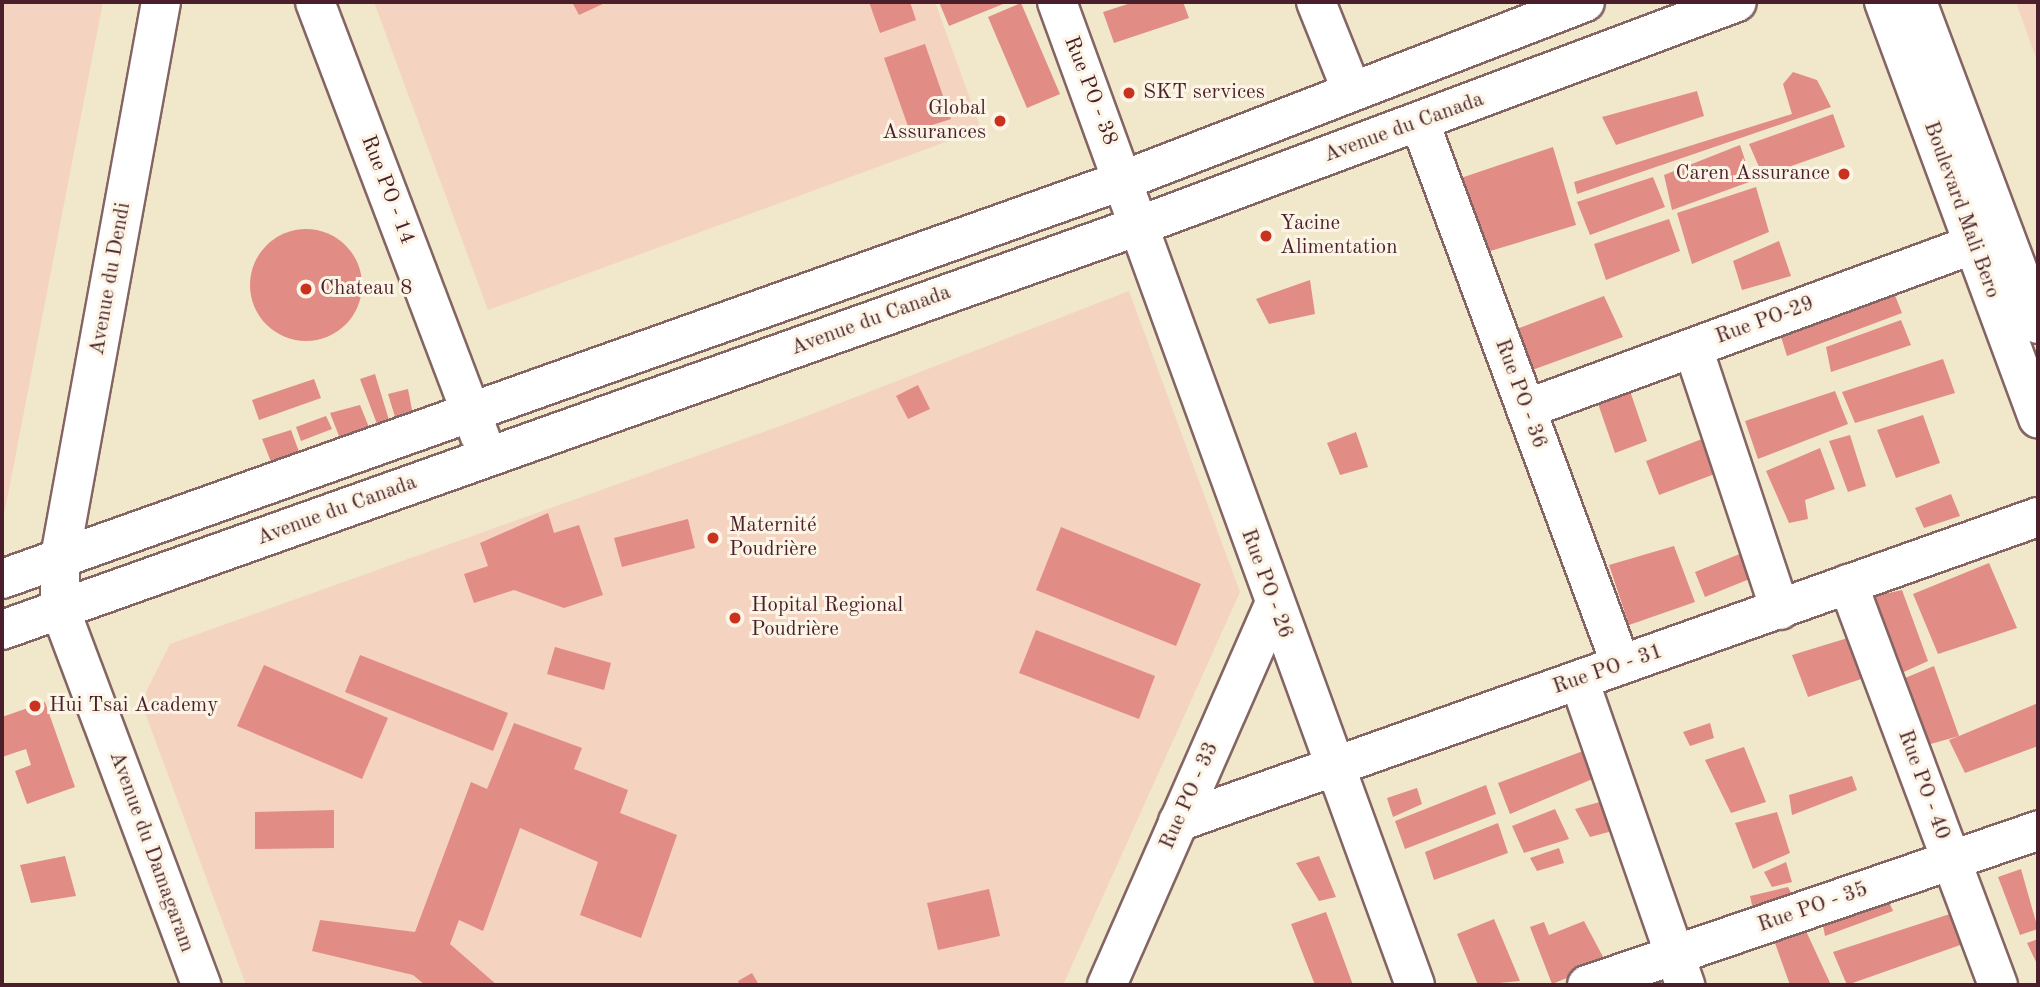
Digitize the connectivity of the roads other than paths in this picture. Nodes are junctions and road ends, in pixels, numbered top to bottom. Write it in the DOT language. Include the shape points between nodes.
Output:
graph roads {
  1 [pos="161,2"];
  2 [pos="315,2"];
  3 [pos="1057,2"];
  4 [pos="1316,2"];
  5 [pos="1585,2"];
  6 [pos="1884,2"];
  7 [pos="1917,2"];
  8 [pos="1727,4"];
  9 [pos="1351,89"];
  10 [pos="1420,123"];
  11 [pos="1124,180"];
  12 [pos="1141,225"];
  13 [pos="1989,239"];
  14 [pos="2038,324"];
  15 [pos="1693,348"];
  16 [pos="1526,410"];
  17 [pos="473,413"];
  18 [pos="2038,418"];
  19 [pos="486,458"];
  20 [pos="2038,517"];
  21 [pos="2,547"];
  22 [pos="60,557"];
  23 [pos="2,579"];
  24 [pos="1848,584"];
  25 [pos="1273,607"];
  26 [pos="60,609"];
  27 [pos="1780,610"];
  28 [pos="2,630"];
  29 [pos="1620,665"];
  30 [pos="1579,680"];
  31 [pos="1336,766"];
  32 [pos="1178,822"];
  33 [pos="2038,831"];
  34 [pos="1951,861"];
  35 [pos="1680,970"];
  36 [pos="201,985"];
  37 [pos="1107,985"];
  38 [pos="1415,985"];
  39 [pos="1587,985"];
  40 [pos="1998,985"];
  1 -- 22 [label="street, Avenue du Dendi"];
  2 -- 17 [label="street, Rue PO - 14"];
  3 -- 11 [label="street, Rue PO - 38"];
  4 -- 9 [label="street"];
  5 -- 9 [label="street"];
  6 -- 13 [label="street, Boulevard Mali Bero"];
  7 -- 13 [label="street, Boulevard Mali Bero"];
  8 -- 10 [label="street, Avenue du Canada"];
  9 -- 11 [label="street"];
  10 -- 12 [label="street, Avenue du Canada"];
  10 -- 16 [label="street, Rue PO - 36"];
  11 -- 12 [label="street, Rue PO - 26"];
  11 -- 17 [label="street"];
  12 -- 19 [label="street, Avenue du Canada"];
  12 -- 25 [label="street, Rue PO - 26"];
  13 -- 14 [label="street, Boulevard Mali Bero"];
  13 -- 15 [label="street, Rue PO-29"];
  13 -- 18 [label="street, Boulevard Mali Bero"];
  15 -- 16 [label="street, Rue PO-29"];
  15 -- 27 [label="street"];
  16 -- 29 [label="street, Rue PO - 36"];
  17 -- 19 [label="street, Rue PO - 14"];
  17 -- 22 [label="street"];
  19 -- 26 [label="street, Avenue du Canada"];
  20 -- 24 [label="street, Rue PO - 31"];
  21 -- 22 [label="street"];
  22 -- 23 [label="street"];
  22 -- 26 [label="street, Avenue du Damagaram"];
  24 -- 27 [label="street, Rue PO - 31"];
  24 -- 34 [label="street, Rue PO - 40"];
  25 -- 31 [label="street, Rue PO - 26"];
  25 -- 32 [label="street, Rue PO - 33"];
  26 -- 28 [label="street, Avenue du Canada"];
  26 -- 36 [label="street, Avenue du Damagaram"];
  27 -- 29 [label="street, Rue PO - 31"];
  29 -- 30 [label="street, Rue PO - 31"];
  30 -- 31 [label="street, Rue PO - 31"];
  30 -- 35 [label="street"];
  31 -- 32 [label="street, Rue PO - 31"];
  31 -- 38 [label="street, Rue PO - 26"];
  32 -- 37 [label="street, Rue PO - 33"];
  33 -- 34 [label="street, Rue PO - 35"];
  34 -- 35 [label="street, Rue PO - 35"];
  34 -- 40 [label="street, Rue PO - 40"];
  35 -- 39 [label="street, Rue PO - 35"];
}
